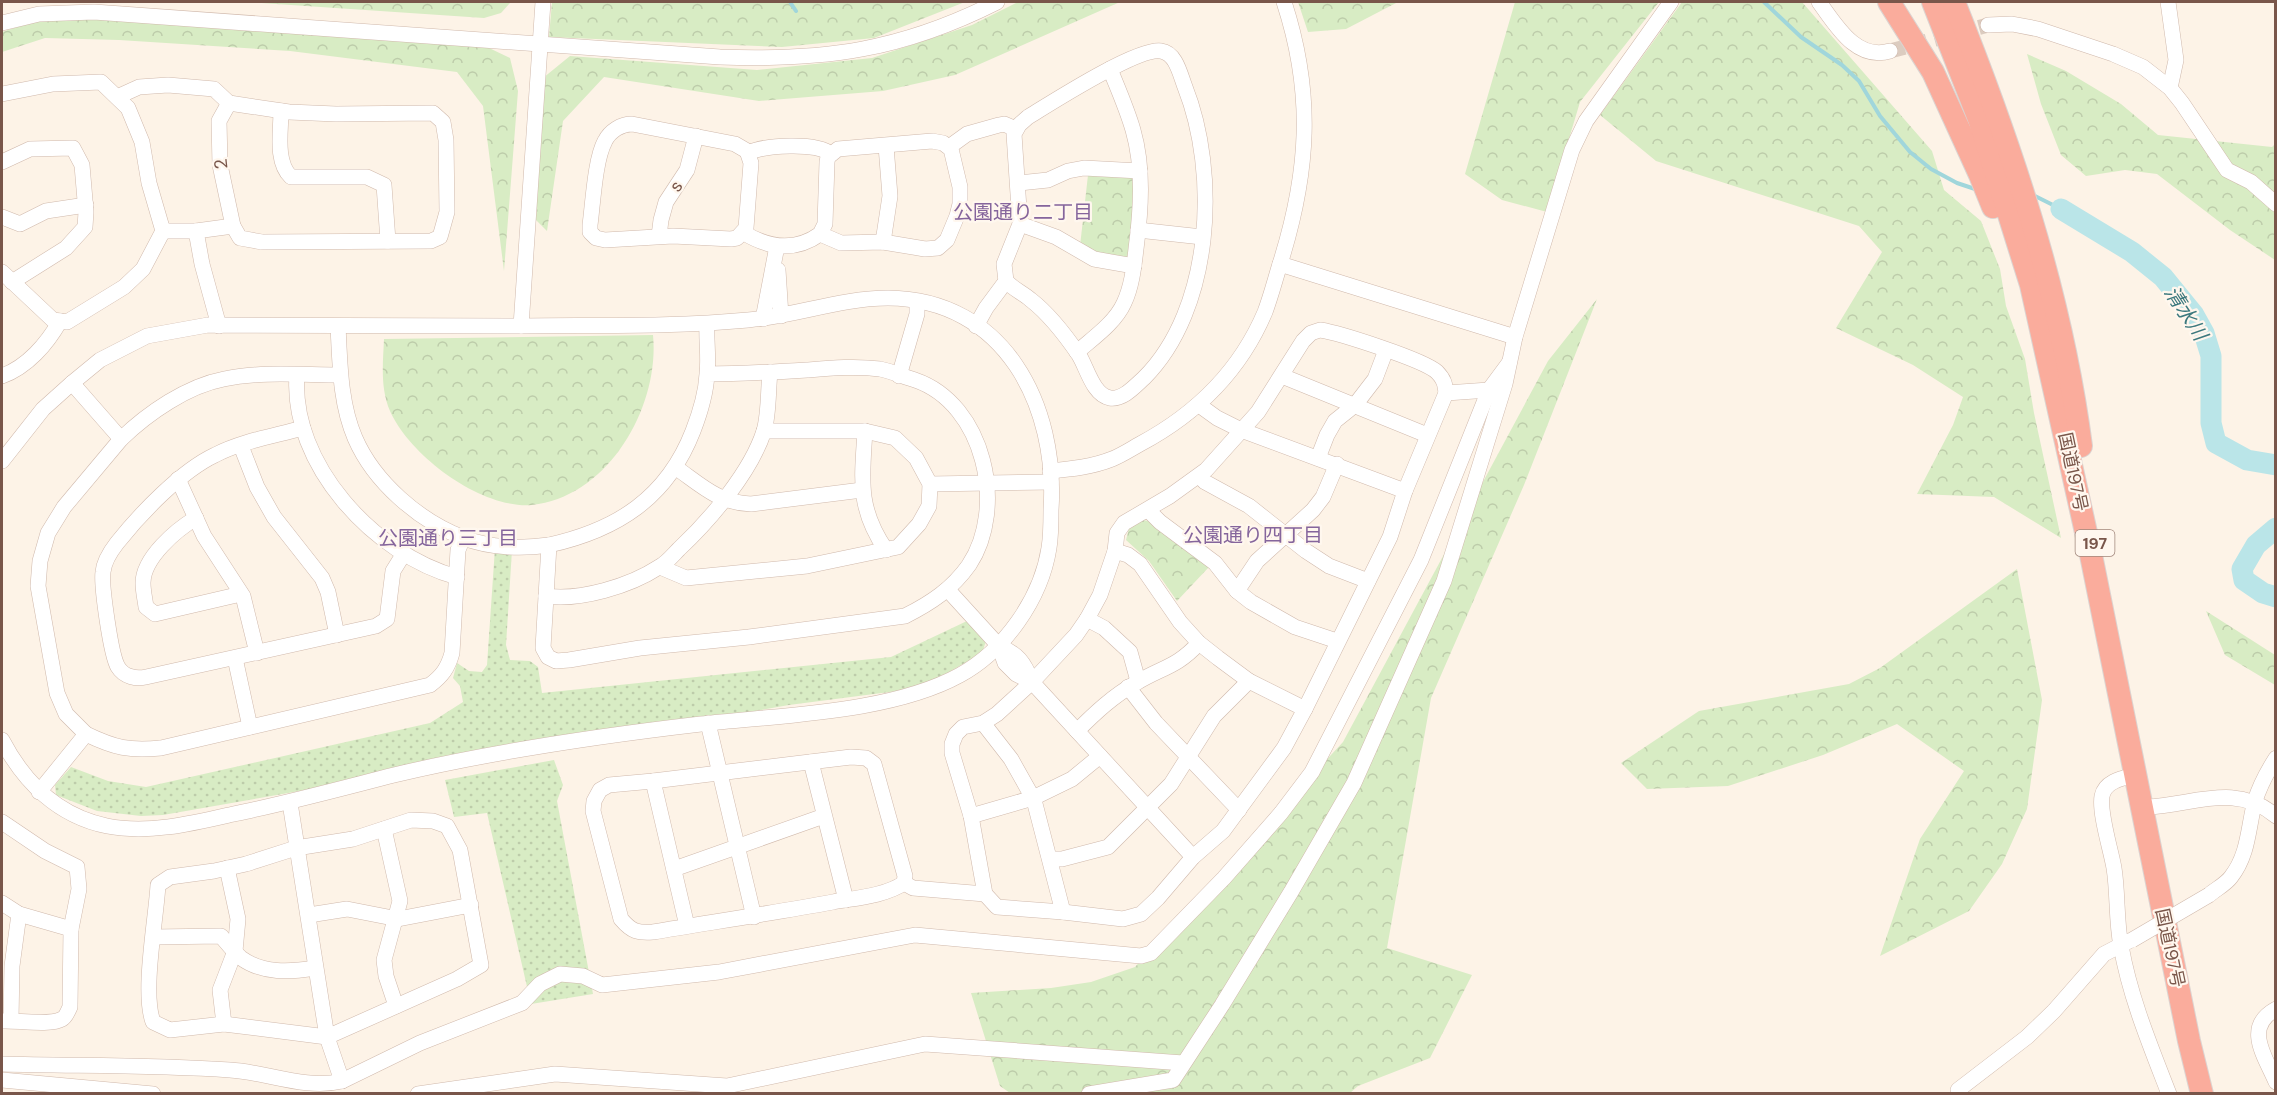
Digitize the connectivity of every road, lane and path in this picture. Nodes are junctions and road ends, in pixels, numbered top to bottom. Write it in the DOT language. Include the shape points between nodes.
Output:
graph roads {
  1 [pos="543,2"];
  2 [pos="997,2"];
  3 [pos="1284,2"];
  4 [pos="1671,2"];
  5 [pos="1819,2"];
  6 [pos="1889,2"];
  7 [pos="1933,2"];
  8 [pos="1954,2"];
  9 [pos="2168,2"];
  10 [pos="2,23"];
  11 [pos="1988,25"];
  12 [pos="540,44"];
  13 [pos="1890,51"];
  14 [pos="1110,69"];
  15 [pos="2170,88"];
  16 [pos="2,94"];
  17 [pos="117,97"];
  18 [pos="229,103"];
  19 [pos="280,111"];
  20 [pos="1016,129"];
  21 [pos="696,136"];
  22 [pos="886,146"];
  23 [pos="949,147"];
  24 [pos="748,153"];
  25 [pos="831,154"];
  26 [pos="2,162"];
  27 [pos="1140,171"];
  28 [pos="1019,183"];
  29 [pos="86,204"];
  30 [pos="2276,204"];
  31 [pos="2,217"];
  32 [pos="1020,224"];
  33 [pos="233,226"];
  34 [pos="1138,230"];
  35 [pos="163,231"];
  36 [pos="196,231"];
  37 [pos="744,233"];
  38 [pos="820,234"];
  39 [pos="659,236"];
  40 [pos="1202,237"];
  41 [pos="388,241"];
  42 [pos="883,242"];
  43 [pos="777,246"];
  44 [pos="1280,264"];
  45 [pos="1134,266"];
  46 [pos="7,277"];
  47 [pos="1006,281"];
  48 [pos="918,302"];
  49 [pos="781,316"];
  50 [pos="763,319"];
  51 [pos="60,321"];
  52 [pos="707,324"];
  53 [pos="219,326"];
  54 [pos="338,326"];
  55 [pos="521,326"];
  56 [pos="976,326"];
  57 [pos="1515,337"];
  58 [pos="1386,350"];
  59 [pos="1077,352"];
  60 [pos="1509,363"];
  61 [pos="770,372"];
  62 [pos="708,374"];
  63 [pos="297,375"];
  64 [pos="340,375"];
  65 [pos="2,376"];
  66 [pos="900,376"];
  67 [pos="1282,376"];
  68 [pos="72,383"];
  69 [pos="1489,390"];
  70 [pos="1446,393"];
  71 [pos="2055,393"];
  72 [pos="1199,405"];
  73 [pos="1355,405"];
  74 [pos="303,428"];
  75 [pos="1243,430"];
  76 [pos="764,431"];
  77 [pos="865,431"];
  78 [pos="1427,435"];
  79 [pos="121,439"];
  80 [pos="241,446"];
  81 [pos="1318,458"];
  82 [pos="2,461"];
  83 [pos="1337,465"];
  84 [pos="675,466"];
  85 [pos="1198,476"];
  86 [pos="1051,477"];
  87 [pos="178,479"];
  88 [pos="930,484"];
  89 [pos="987,484"];
  90 [pos="861,490"];
  91 [pos="1405,491"];
  92 [pos="723,500"];
  93 [pos="1148,510"];
  94 [pos="196,518"];
  95 [pos="1286,536"];
  96 [pos="463,538"];
  97 [pos="549,545"];
  98 [pos="886,550"];
  99 [pos="1115,551"];
  100 [pos="403,555"];
  101 [pos="660,567"];
  102 [pos="457,577"];
  103 [pos="1368,581"];
  104 [pos="948,590"];
  105 [pos="1237,591"];
  106 [pos="242,594"];
  107 [pos="546,596"];
  108 [pos="1088,619"];
  109 [pos="337,635"];
  110 [pos="1337,641"];
  111 [pos="1199,643"];
  112 [pos="999,646"];
  113 [pos="257,652"];
  114 [pos="235,658"];
  115 [pos="1249,681"];
  116 [pos="1032,682"];
  117 [pos="1133,684"];
  118 [pos="1305,709"];
  119 [pos="708,723"];
  120 [pos="983,723"];
  121 [pos="250,727"];
  122 [pos="1077,730"];
  123 [pos="86,734"];
  124 [pos="2,740"];
  125 [pos="1188,755"];
  126 [pos="1100,756"];
  127 [pos="2276,758"];
  128 [pos="811,762"];
  129 [pos="7,763"];
  130 [pos="719,773"];
  131 [pos="2135,775"];
  132 [pos="653,782"];
  133 [pos="39,792"];
  134 [pos="1033,798"];
  135 [pos="2255,802"];
  136 [pos="290,803"];
  137 [pos="2148,807"];
  138 [pos="1147,808"];
  139 [pos="1239,810"];
  140 [pos="824,816"];
  141 [pos="971,816"];
  142 [pos="2276,816"];
  143 [pos="2,822"];
  144 [pos="384,829"];
  145 [pos="737,847"];
  146 [pos="296,848"];
  147 [pos="1193,857"];
  148 [pos="1050,859"];
  149 [pos="227,868"];
  150 [pos="674,869"];
  151 [pos="904,883"];
  152 [pos="985,894"];
  153 [pos="846,900"];
  154 [pos="2,903"];
  155 [pos="471,905"];
  156 [pos="1063,912"];
  157 [pos="19,914"];
  158 [pos="309,915"];
  159 [pos="754,917"];
  160 [pos="394,919"];
  161 [pos="687,926"];
  162 [pos="71,930"];
  163 [pos="154,937"];
  164 [pos="2126,943"];
  165 [pos="235,951"];
  166 [pos="7,956"];
  167 [pos="315,968"];
  168 [pos="396,1006"];
  169 [pos="2276,1009"];
  170 [pos="6,1020"];
  171 [pos="224,1024"];
  172 [pos="327,1037"];
  173 [pos="2,1064"];
  174 [pos="1184,1064"];
  175 [pos="2,1080"];
  176 [pos="342,1081"];
  177 [pos="2276,1082"];
  178 [pos="1958,1090"];
  179 [pos="153,1094"];
  180 [pos="418,1094"];
  181 [pos="1089,1094"];
  182 [pos="2169,1094"];
  183 [pos="2202,1094"];
  184 [pos="2210,1094"];
  1 -- 12 [label="street"];
  2 -- 12 [label="street" via="908,38 856,51 808,57 720,57"];
  3 -- 44 [label="street" via="1299,64 1305,134 1300,192"];
  4 -- 57 [label="street" via="1586,121 1572,150"];
  5 -- 13 [label="street" via="1840,30 1862,50 1878,54"];
  6 -- 71 [label="highway" via="1933,72 1980,175 2012,258"];
  7 -- 71 [label="highway, 国道197号 / 197" via="2003,193 2031,285"];
  8 -- 137 [label="highway, 国道197号 / 197" via="2015,169 2061,328 2096,547"];
  9 -- 15 [label="street" via="2176,60"];
  10 -- 12 [label="street" via="39,14 94,12"];
  11 -- 15 [label="street" via="2038,29 2113,54 2143,67"];
  12 -- 55 [label="street"];
  14 -- 20 [label="street" via="1028,117"];
  14 -- 27 [label="street" via="1133,130"];
  14 -- 40 [label="street" via="1155,51 1167,53 1175,61 1194,113 1204,161"];
  15 -- 30 [label="street" via="2227,170 2251,182"];
  16 -- 17 [label="street" via="54,84 101,82"];
  17 -- 18 [label="street" via="140,87 168,85 213,89"];
  17 -- 35 [label="street" via="128,108 142,142"];
  18 -- 19 [label="street"];
  18 -- 33 [label="street, 2" via="219,121 219,165"];
  19 -- 41 [label="street" via="284,171 291,177 367,177 384,185"];
  19 -- 41 [label="street" via="433,113 443,122 447,212 440,237 431,241"];
  20 -- 23 [label="street" via="999,125 967,134"];
  20 -- 28 [label="street"];
  21 -- 24 [label="street" via="735,144"];
  21 -- 39 [label="street, s" via="687,170 666,202"];
  21 -- 39 [label="street" via="627,124 603,144 590,225 592,235 600,240"];
  22 -- 23 [label="street" via="938,141"];
  22 -- 25 [label="street" via="844,147"];
  22 -- 42 [label="street" via="890,196"];
  23 -- 42 [label="street" via="957,170 960,204 947,240 932,250"];
  24 -- 25 [label="street" via="768,147 817,148"];
  24 -- 37 [label="street" via="751,163"];
  25 -- 38 [label="street" via="827,162 825,224"];
  26 -- 29 [label="street" via="30,149 73,148 82,165"];
  27 -- 28 [label="street" via="1084,168 1048,180"];
  27 -- 34 [label="street"];
  28 -- 32 [label="street"];
  29 -- 31 [label="street" via="46,211 20,224"];
  29 -- 46 [label="street" via="85,227 66,248"];
  32 -- 45 [label="street" via="1056,237 1094,259"];
  32 -- 47 [label="street" via="1004,264"];
  33 -- 36 [label="street"];
  33 -- 41 [label="street" via="240,238 262,242"];
  34 -- 40 [label="street"];
  34 -- 45 [label="street"];
  35 -- 36 [label="street"];
  35 -- 51 [label="street" via="143,269 124,287 68,322"];
  36 -- 53 [label="street"];
  37 -- 39 [label="street" via="731,240"];
  37 -- 43 [label="street"];
  38 -- 42 [label="street" via="841,243"];
  38 -- 43 [label="street" via="798,245"];
  40 -- 59 [label="street" via="1192,296 1181,324 1170,346 1142,379 1120,397 1104,396 1096,389"];
  43 -- 49 [label="street"];
  43 -- 50 [label="street"];
  44 -- 57 [label="street"];
  44 -- 72 [label="street" via="1265,312 1249,343"];
  45 -- 59 [label="street" via="1124,304"];
  46 -- 51 [label="street" via="53,320"];
  47 -- 56 [label="street"];
  47 -- 59 [label="street" via="1033,301"];
  48 -- 49 [label="street" via="866,300"];
  48 -- 56 [label="street"];
  48 -- 66 [label="street"];
  49 -- 50 [label="street"];
  50 -- 52 [label="street"];
  51 -- 65 [label="street" via="34,355 14,372"];
  52 -- 55 [label="street"];
  52 -- 62 [label="street"];
  53 -- 54 [label="street"];
  53 -- 68 [label="street" via="147,336 100,360"];
  54 -- 55 [label="street"];
  54 -- 64 [label="street"];
  56 -- 86 [label="street" via="1013,360 1034,395 1046,431"];
  57 -- 60 [label="street"];
  58 -- 67 [label="street" via="1320,330 1303,341"];
  58 -- 70 [label="street" via="1436,370 1444,380"];
  58 -- 73 [label="street" via="1375,379"];
  60 -- 69 [label="street"];
  60 -- 174 [label="street" via="1444,581 1354,783"];
  61 -- 62 [label="street"];
  61 -- 66 [label="street" via="850,367"];
  61 -- 76 [label="street"];
  62 -- 84 [label="street" via="697,420"];
  63 -- 64 [label="street"];
  63 -- 74 [label="street"];
  63 -- 79 [label="street" via="222,379 181,394"];
  64 -- 96 [label="street" via="355,437 376,472 412,508"];
  66 -- 89 [label="street" via="918,381 952,405 970,428 982,456"];
  67 -- 73 [label="street"];
  67 -- 75 [label="street"];
  68 -- 79 [label="street"];
  68 -- 82 [label="street" via="43,409"];
  69 -- 70 [label="street"];
  69 -- 176 [label="street" via="1421,560 1312,772 1231,870 1151,953 1141,956 915,935 719,972 602,985 583,976 560,974 540,984 522,1003 420,1043"];
  70 -- 78 [label="street"];
  71 -- 131 [label="highway, 国道197号 / 197"];
  72 -- 75 [label="street"];
  72 -- 86 [label="street" via="1170,428 1113,459"];
  73 -- 78 [label="street"];
  73 -- 81 [label="street" via="1335,421"];
  74 -- 80 [label="street"];
  74 -- 100 [label="street" via="341,498 368,527"];
  75 -- 81 [label="street"];
  75 -- 85 [label="street"];
  76 -- 77 [label="street"];
  76 -- 92 [label="street" via="744,472"];
  77 -- 88 [label="street" via="895,438 916,458"];
  77 -- 90 [label="street"];
  78 -- 91 [label="street"];
  79 -- 123 [label="street" via="64,507 48,533 40,561 38,586 57,693 66,714"];
  80 -- 87 [label="street" via="213,456"];
  80 -- 109 [label="street" via="274,518 322,579"];
  81 -- 83 [label="street"];
  83 -- 91 [label="street"];
  83 -- 95 [label="street" via="1323,496"];
  84 -- 92 [label="street"];
  84 -- 97 [label="street" via="663,485 606,528"];
  85 -- 93 [label="street"];
  85 -- 95 [label="street" via="1249,506"];
  86 -- 89 [label="street"];
  86 -- 112 [label="street" via="1049,551 1037,586"];
  87 -- 94 [label="street"];
  87 -- 114 [label="street" via="117,543 104,564 102,582 116,661 129,676 139,678"];
  88 -- 89 [label="street"];
  88 -- 98 [label="street" via="929,506 919,524 898,547"];
  89 -- 104 [label="street" via="983,535 968,566"];
  90 -- 92 [label="street" via="751,504"];
  90 -- 98 [label="street" via="875,535"];
  91 -- 103 [label="street" via="1390,537"];
  92 -- 101 [label="street"];
  93 -- 99 [label="street" via="1124,523"];
  93 -- 105 [label="street" via="1215,563"];
  94 -- 106 [label="street"];
  94 -- 106 [label="street" via="182,526 148,562 143,582 146,607 155,614"];
  95 -- 103 [label="street" via="1329,567"];
  95 -- 105 [label="street" via="1257,561"];
  96 -- 97 [label="street" via="521,548"];
  96 -- 102 [label="street" via="458,550"];
  97 -- 107 [label="street"];
  98 -- 101 [label="street" via="807,566 686,578"];
  99 -- 108 [label="street"];
  99 -- 111 [label="street" via="1140,564"];
  100 -- 102 [label="street"];
  100 -- 109 [label="street" via="393,571 387,620"];
  101 -- 107 [label="street" via="618,587"];
  102 -- 121 [label="street" via="449,666 430,686"];
  103 -- 110 [label="street"];
  104 -- 107 [label="street" via="905,616 556,660 548,657 543,648"];
  104 -- 112 [label="street"];
  105 -- 110 [label="street" via="1294,627"];
  106 -- 113 [label="street"];
  108 -- 116 [label="street"];
  108 -- 117 [label="street" via="1130,652"];
  109 -- 113 [label="street"];
  110 -- 118 [label="street"];
  111 -- 115 [label="street"];
  111 -- 117 [label="street" via="1173,666"];
  112 -- 116 [label="street" via="1013,652 1026,666"];
  112 -- 119 [label="street" via="942,685 900,698"];
  113 -- 114 [label="street"];
  114 -- 121 [label="street"];
  115 -- 118 [label="street"];
  115 -- 125 [label="street" via="1214,716"];
  116 -- 120 [label="street"];
  116 -- 122 [label="street"];
  117 -- 122 [label="street"];
  117 -- 125 [label="street" via="1156,723"];
  118 -- 139 [label="street" via="1284,748"];
  119 -- 130 [label="street"];
  119 -- 136 [label="street" via="497,754"];
  120 -- 134 [label="street" via="1011,759"];
  120 -- 141 [label="street" via="963,728 952,744"];
  121 -- 123 [label="street" via="140,750 122,749"];
  122 -- 126 [label="street"];
  123 -- 133 [label="street"];
  124 -- 129 [label="street"];
  125 -- 138 [label="street" via="1171,784"];
  125 -- 139 [label="street"];
  126 -- 134 [label="street" via="1072,779"];
  126 -- 138 [label="street"];
  127 -- 135 [label="street" via="2263,778"];
  128 -- 130 [label="street"];
  128 -- 140 [label="street"];
  128 -- 151 [label="street" via="851,757 866,758 874,764"];
  129 -- 133 [label="street"];
  130 -- 132 [label="street"];
  130 -- 145 [label="street"];
  131 -- 164 [label="street" via="2115,781 2102,794"];
  131 -- 183 [label="highway, 国道197号 / 197"];
  132 -- 150 [label="street"];
  132 -- 161 [label="street" via="609,785 600,790 594,811 621,920 638,933"];
  133 -- 136 [label="street" via="74,814 108,826 142,829 189,824"];
  134 -- 141 [label="street"];
  134 -- 148 [label="street"];
  135 -- 137 [label="street" via="2214,797"];
  135 -- 142 [label="street"];
  135 -- 164 [label="street, bridge" via="2250,832 2230,879"];
  136 -- 146 [label="street"];
  137 -- 184 [label="highway, 国道197号 / 197"];
  138 -- 147 [label="street"];
  138 -- 148 [label="street" via="1108,847"];
  139 -- 147 [label="street" via="1223,831"];
  140 -- 145 [label="street"];
  140 -- 153 [label="street"];
  141 -- 152 [label="street"];
  143 -- 162 [label="street" via="76,867 79,889"];
  144 -- 146 [label="street" via="353,839"];
  144 -- 155 [label="street" via="411,820 447,826 460,850"];
  144 -- 160 [label="street" via="400,901"];
  145 -- 150 [label="street"];
  145 -- 159 [label="street"];
  146 -- 149 [label="street"];
  146 -- 158 [label="street"];
  147 -- 156 [label="street" via="1141,914 1123,920"];
  148 -- 156 [label="street"];
  149 -- 163 [label="street" via="170,877 158,885"];
  149 -- 165 [label="street" via="238,919"];
  150 -- 161 [label="street"];
  151 -- 152 [label="street" via="913,888"];
  151 -- 153 [label="street"];
  152 -- 156 [label="street" via="997,907"];
  153 -- 159 [label="street"];
  154 -- 157 [label="street"];
  155 -- 160 [label="street"];
  155 -- 168 [label="street" via="481,965"];
  157 -- 162 [label="street"];
  157 -- 166 [label="street"];
  158 -- 160 [label="street" via="347,909"];
  158 -- 167 [label="street"];
  159 -- 161 [label="street"];
  160 -- 168 [label="street" via="384,960"];
  162 -- 170 [label="street" via="67,1015 46,1022"];
  163 -- 165 [label="street" via="221,936"];
  163 -- 171 [label="street" via="150,977 153,1022 170,1030"];
  164 -- 178 [label="street" via="2104,954 2027,1037"];
  164 -- 182 [label="street" via="2140,1018"];
  165 -- 167 [label="street" via="260,968 288,973"];
  165 -- 171 [label="street" via="220,990"];
  166 -- 170 [label="street"];
  167 -- 172 [label="street"];
  168 -- 172 [label="street"];
  169 -- 177 [label="street" via="2265,1015 2257,1035"];
  171 -- 172 [label="street"];
  172 -- 176 [label="street"];
  173 -- 176 [label="street" via="228,1070 310,1084"];
  174 -- 180 [label="street" via="925,1044 728,1086 555,1074"];
  174 -- 181 [label="street" via="1173,1080"];
  175 -- 179 [label="street"];
}
